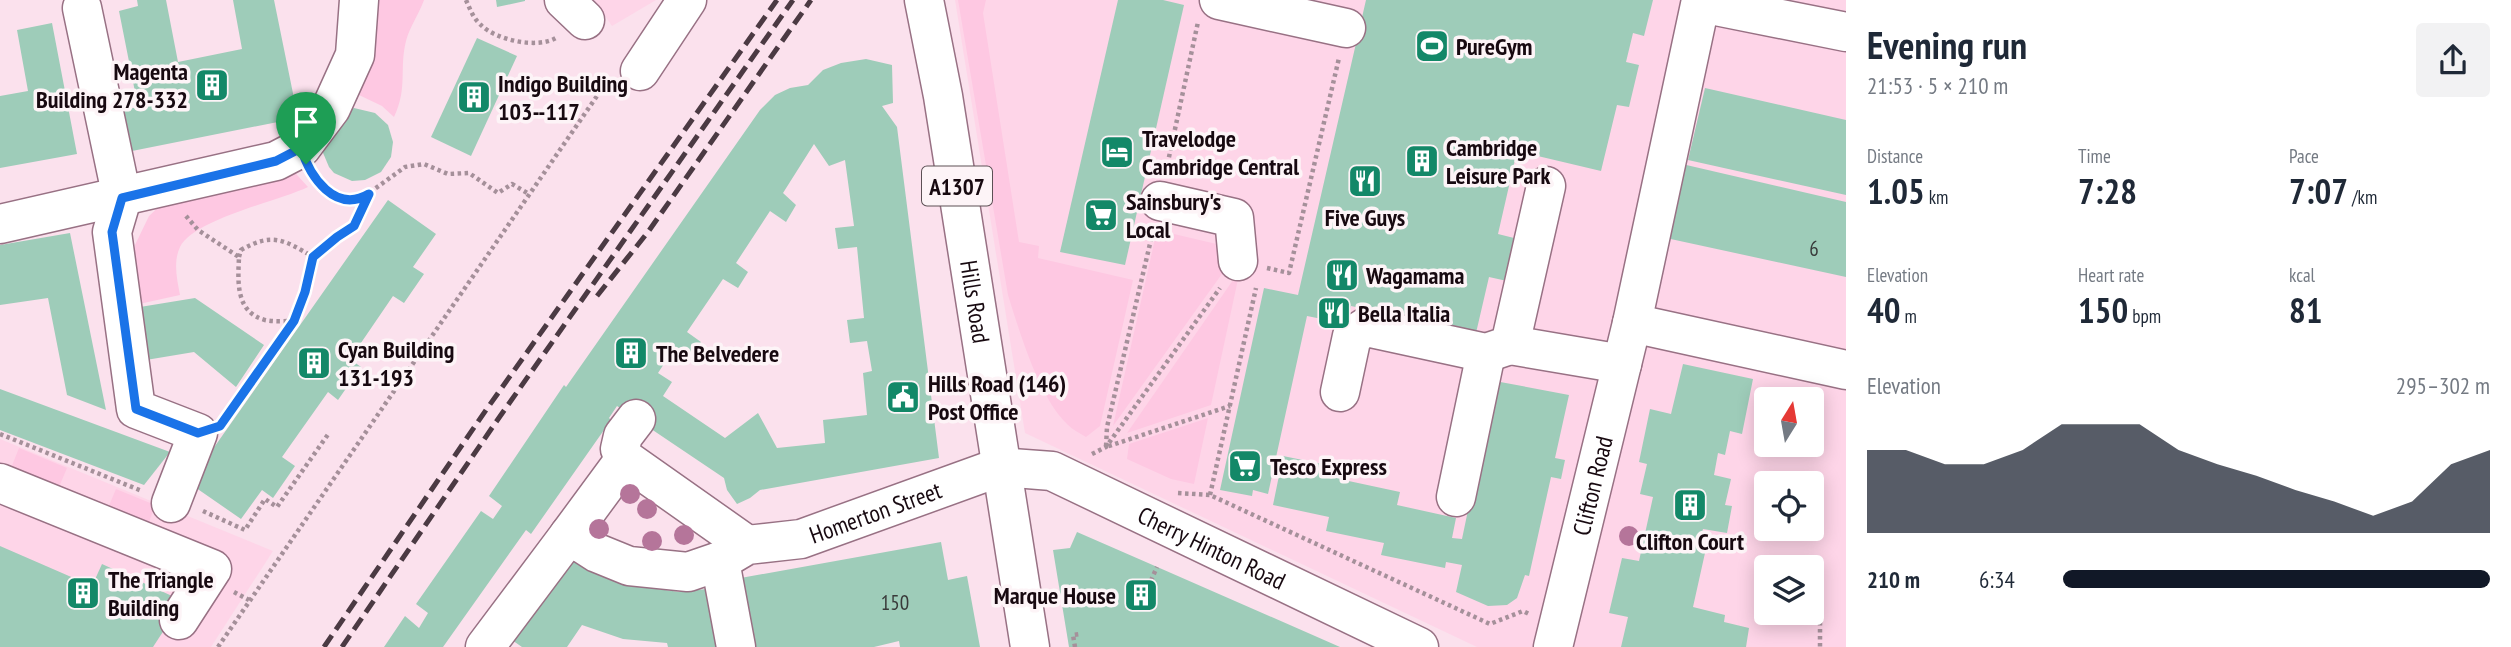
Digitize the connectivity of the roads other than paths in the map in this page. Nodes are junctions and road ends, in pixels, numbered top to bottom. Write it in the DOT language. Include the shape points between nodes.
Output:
graph roads {
  1 [pos="359,0"];
  2 [pos="687,0"];
  3 [pos="924,0"];
  4 [pos="1701,1"];
  5 [pos="1210,7"];
  6 [pos="82,8"];
  7 [pos="1346,28"];
  8 [pos="1846,33"];
  9 [pos="628,70"];
  10 [pos="1546,186"];
  11 [pos="122,198"];
  12 [pos="1160,201"];
  13 [pos="0,224"];
  14 [pos="1248,271"];
  15 [pos="1632,323"];
  16 [pos="1498,349"];
  17 [pos="1622,365"];
  18 [pos="1846,370"];
  19 [pos="1340,392"];
  20 [pos="636,419"];
  21 [pos="625,459"];
  22 [pos="1000,467"];
  23 [pos="0,483"];
  24 [pos="1456,497"];
  25 [pos="171,503"];
  26 [pos="569,535"];
  27 [pos="733,553"];
  28 [pos="179,620"];
  29 [pos="485,647"];
  30 [pos="736,647"];
  31 [pos="1030,647"];
  32 [pos="1419,647"];
  33 [pos="1553,647"];
  1 -- 11 [label="street" via="355,55 331,108 301,148 276,161"];
  2 -- 9 [label="street"];
  3 -- 22 [label="street, Hills Road / A1307"];
  4 -- 8 [label="street"];
  4 -- 15 [label="street, Clifton Road"];
  5 -- 7 [label="street"];
  6 -- 11 [label="street"];
  10 -- 16 [label="street"];
  11 -- 13 [label="street"];
  11 -- 25 [label="street" via="112,232 136,409 198,433"];
  12 -- 14 [label="street" via="1234,218"];
  15 -- 17 [label="street, Clifton Road"];
  15 -- 18 [label="street"];
  16 -- 17 [label="street"];
  16 -- 19 [label="street" via="1366,327 1352,336"];
  16 -- 24 [label="street"];
  17 -- 33 [label="street, Clifton Road"];
  20 -- 21 [label="street" via="623,436 620,449"];
  21 -- 26 [label="street"];
  21 -- 27 [label="street"];
  22 -- 27 [label="street, Homerton Street" via="801,539"];
  22 -- 31 [label="street, Hills Road / A1307"];
  22 -- 32 [label="street, Cherry Hinton Road" via="1052,471"];
  23 -- 28 [label="street" via="212,569"];
  26 -- 27 [label="street, Homerton Street" via="629,566 688,572"];
  26 -- 29 [label="street"];
  27 -- 30 [label="street"];
}
